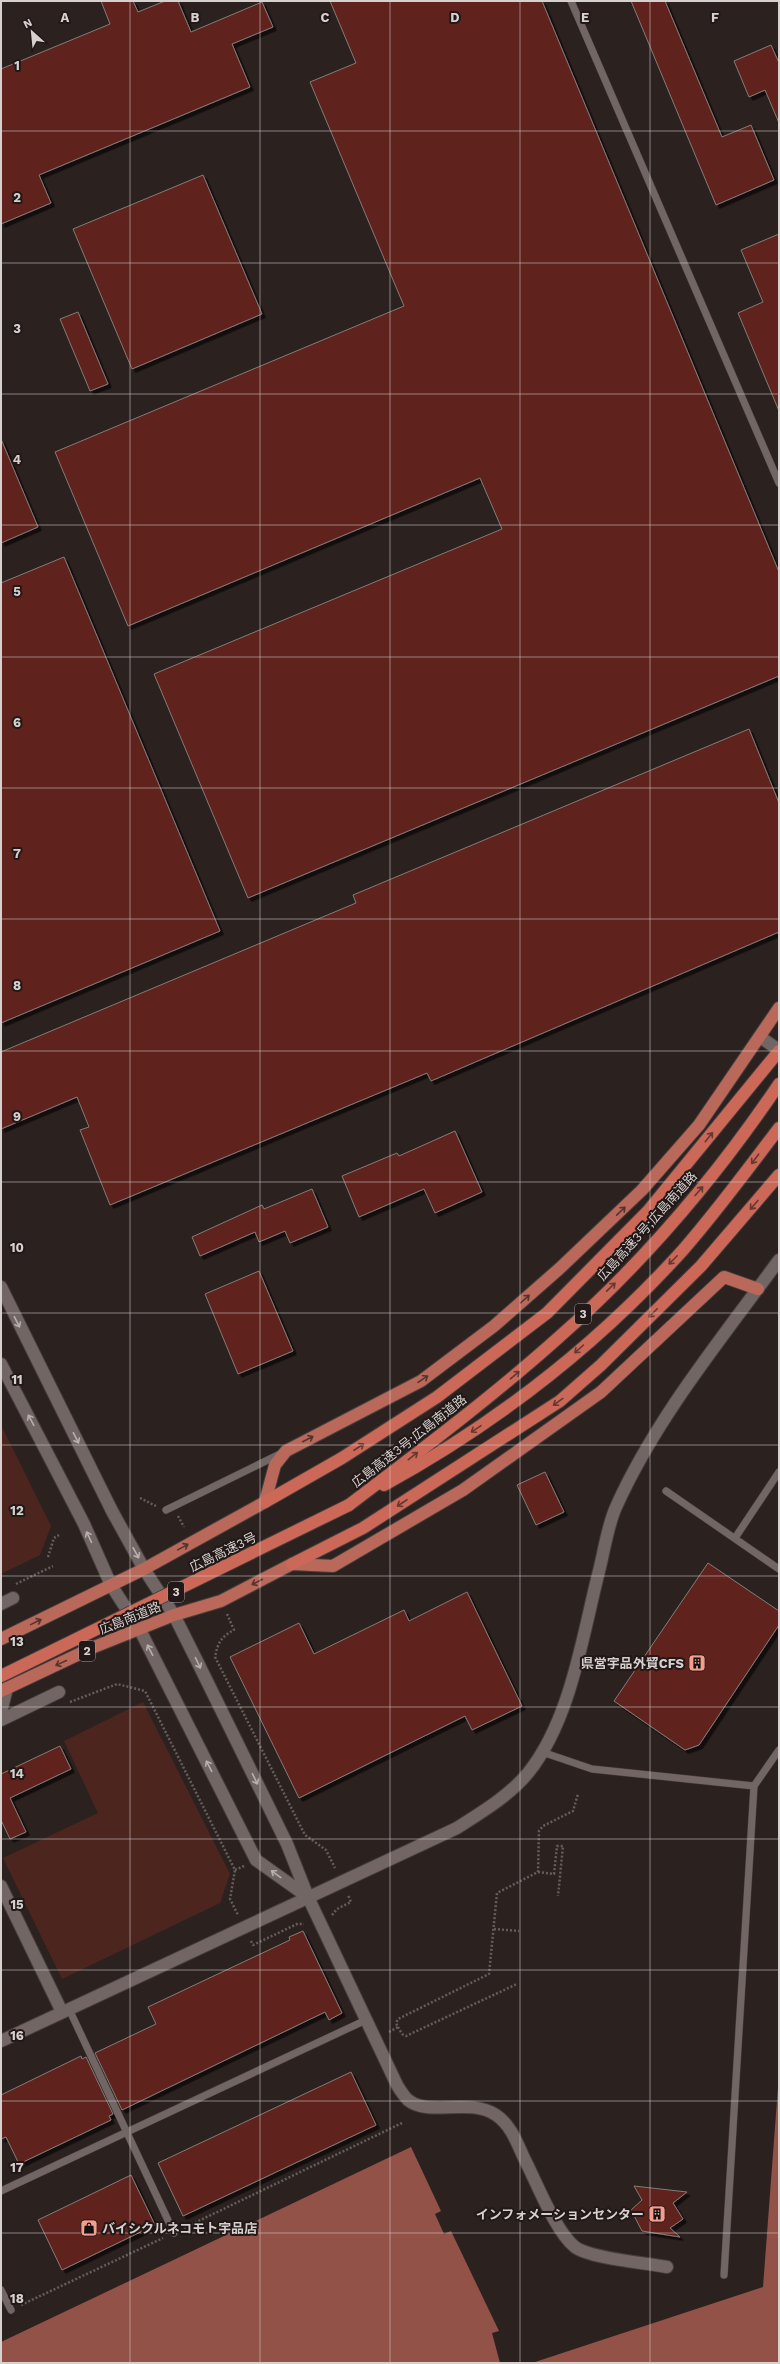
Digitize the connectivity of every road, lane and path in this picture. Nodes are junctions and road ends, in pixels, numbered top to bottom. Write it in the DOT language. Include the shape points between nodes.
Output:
graph roads {
  1 [pos="571,1"];
  2 [pos="779,483"];
  3 [pos="779,1008"];
  4 [pos="760,1037"];
  5 [pos="779,1050"];
  6 [pos="779,1084"];
  7 [pos="779,1128"];
  8 [pos="779,1175"];
  9 [pos="779,1260"];
  10 [pos="1,1286"];
  11 [pos="758,1289"];
  12 [pos="1,1364"];
  13 [pos="286,1451"];
  14 [pos="779,1472"];
  15 [pos="666,1491"];
  16 [pos="265,1502"];
  17 [pos="349,1505"];
  18 [pos="166,1510"];
  19 [pos="59,1535"];
  20 [pos="735,1538"];
  21 [pos="48,1557"];
  22 [pos="292,1564"];
  23 [pos="53,1566"];
  24 [pos="144,1569"];
  25 [pos="779,1569"];
  26 [pos="14,1585"];
  27 [pos="111,1585"];
  28 [pos="13,1598"];
  29 [pos="1,1604"];
  30 [pos="224,1608"];
  31 [pos="174,1615"];
  32 [pos="140,1630"];
  33 [pos="1,1639"];
  34 [pos="1,1676"];
  35 [pos="113,1686"];
  36 [pos="4,1689"];
  37 [pos="59,1692"];
  38 [pos="1,1712"];
  39 [pos="1,1720"];
  40 [pos="779,1750"];
  41 [pos="542,1752"];
  42 [pos="754,1786"];
  43 [pos="578,1794"];
  44 [pos="326,1850"];
  45 [pos="538,1872"];
  46 [pos="1,1886"];
  47 [pos="558,1896"];
  48 [pos="308,1897"];
  49 [pos="230,1899"];
  50 [pos="351,1902"];
  51 [pos="333,1914"];
  52 [pos="306,1928"];
  53 [pos="494,1929"];
  54 [pos="519,1931"];
  55 [pos="253,1945"];
  56 [pos="516,1984"];
  57 [pos="66,2010"];
  58 [pos="366,2020"];
  59 [pos="398,2027"];
  60 [pos="389,2032"];
  61 [pos="1,2041"];
  62 [pos="402,2123"];
  63 [pos="127,2132"];
  64 [pos="1,2191"];
  65 [pos="174,2233"];
  66 [pos="667,2267"];
  67 [pos="724,2275"];
  68 [pos="1,2290"];
  69 [pos="11,2310"];
  1 -- 2 [label="lane"];
  3 -- 4 [label="highway"];
  4 -- 5 [label="street"];
  13 -- 4 [label="highway, one-way" via="421,1381 494,1326 559,1269 642,1190 698,1125"];
  16 -- 5 [label="highway, one-way" via="355,1450 437,1397 547,1313 648,1211"];
  17 -- 6 [label="highway, 広島高速3号;広島南道路 / 3, one-way" via="485,1400 553,1342 632,1266 702,1188"];
  7 -- 17 [label="highway, 広島高速3号;広島南道路 / 3, one-way" via="683,1250 620,1313 567,1360 502,1411 432,1459"];
  8 -- 22 [label="highway, one-way" via="701,1266 601,1365 560,1401 362,1528"];
  9 -- 11 [label="street"];
  10 -- 24 [label="street, one-way" via="112,1511"];
  11 -- 22 [label="highway" via="724,1277 601,1392 463,1490 332,1566"];
  11 -- 41 [label="street" via="667,1417 635,1469 615,1509 567,1695 553,1737"];
  27 -- 12 [label="street, one-way" via="84,1524"];
  13 -- 16 [label="highway" via="275,1465"];
  13 -- 18 [label="lane"];
  14 -- 20 [label="lane"];
  15 -- 20 [label="lane"];
  24 -- 16 [label="highway, one-way"];
  17 -- 34 [label="highway, 広島高速3号 / 3, bridge"];
  19 -- 21 [label="path" via="54,1538"];
  20 -- 25 [label="lane"];
  22 -- 31 [label="highway, 広島南道路 / 2, one-way" via="220,1601"];
  23 -- 26 [label="path"];
  24 -- 27 [label="highway"];
  24 -- 31 [label="street"];
  27 -- 32 [label="street"];
  33 -- 27 [label="highway, one-way"];
  28 -- 29 [label="street"];
  30 -- 44 [label="path" via="234,1630 218,1642 215,1657 305,1835"];
  31 -- 32 [label="highway, 広島南道路 / 2"];
  31 -- 48 [label="street, one-way" via="287,1844"];
  32 -- 36 [label="highway, 広島南道路 / 2, one-way" via="94,1647"];
  48 -- 32 [label="street, one-way" via="256,1860"];
  35 -- 49 [label="path" via="117,1684 145,1691 235,1870"];
  36 -- 38 [label="street"];
  37 -- 39 [label="street"];
  40 -- 42 [label="lane"];
  41 -- 42 [label="lane" via="592,1769"];
  41 -- 48 [label="street" via="528,1773 501,1799 457,1828"];
  42 -- 67 [label="lane"];
  43 -- 45 [label="path" via="572,1811 543,1826 539,1831"];
  45 -- 47 [label="path" via="554,1874 557,1846 563,1846"];
  45 -- 53 [label="path" via="497,1893"];
  46 -- 57 [label="street"];
  48 -- 57 [label="street"];
  48 -- 58 [label="street"];
  50 -- 51 [label="path"];
  52 -- 55 [label="path" via="302,1923 297,1924"];
  53 -- 54 [label="path"];
  53 -- 59 [label="path" via="489,1974 398,2019"];
  56 -- 59 [label="path" via="406,2036"];
  57 -- 61 [label="street"];
  57 -- 63 [label="lane"];
  58 -- 63 [label="lane"];
  58 -- 66 [label="street" via="397,2086 409,2100 435,2108 471,2106 496,2115 509,2128 557,2224 575,2247 591,2254"];
  59 -- 60 [label="path"];
  62 -- 65 [label="path"];
  63 -- 64 [label="lane"];
  63 -- 65 [label="lane"];
  65 -- 69 [label="path"];
  68 -- 69 [label="lane"];
}
